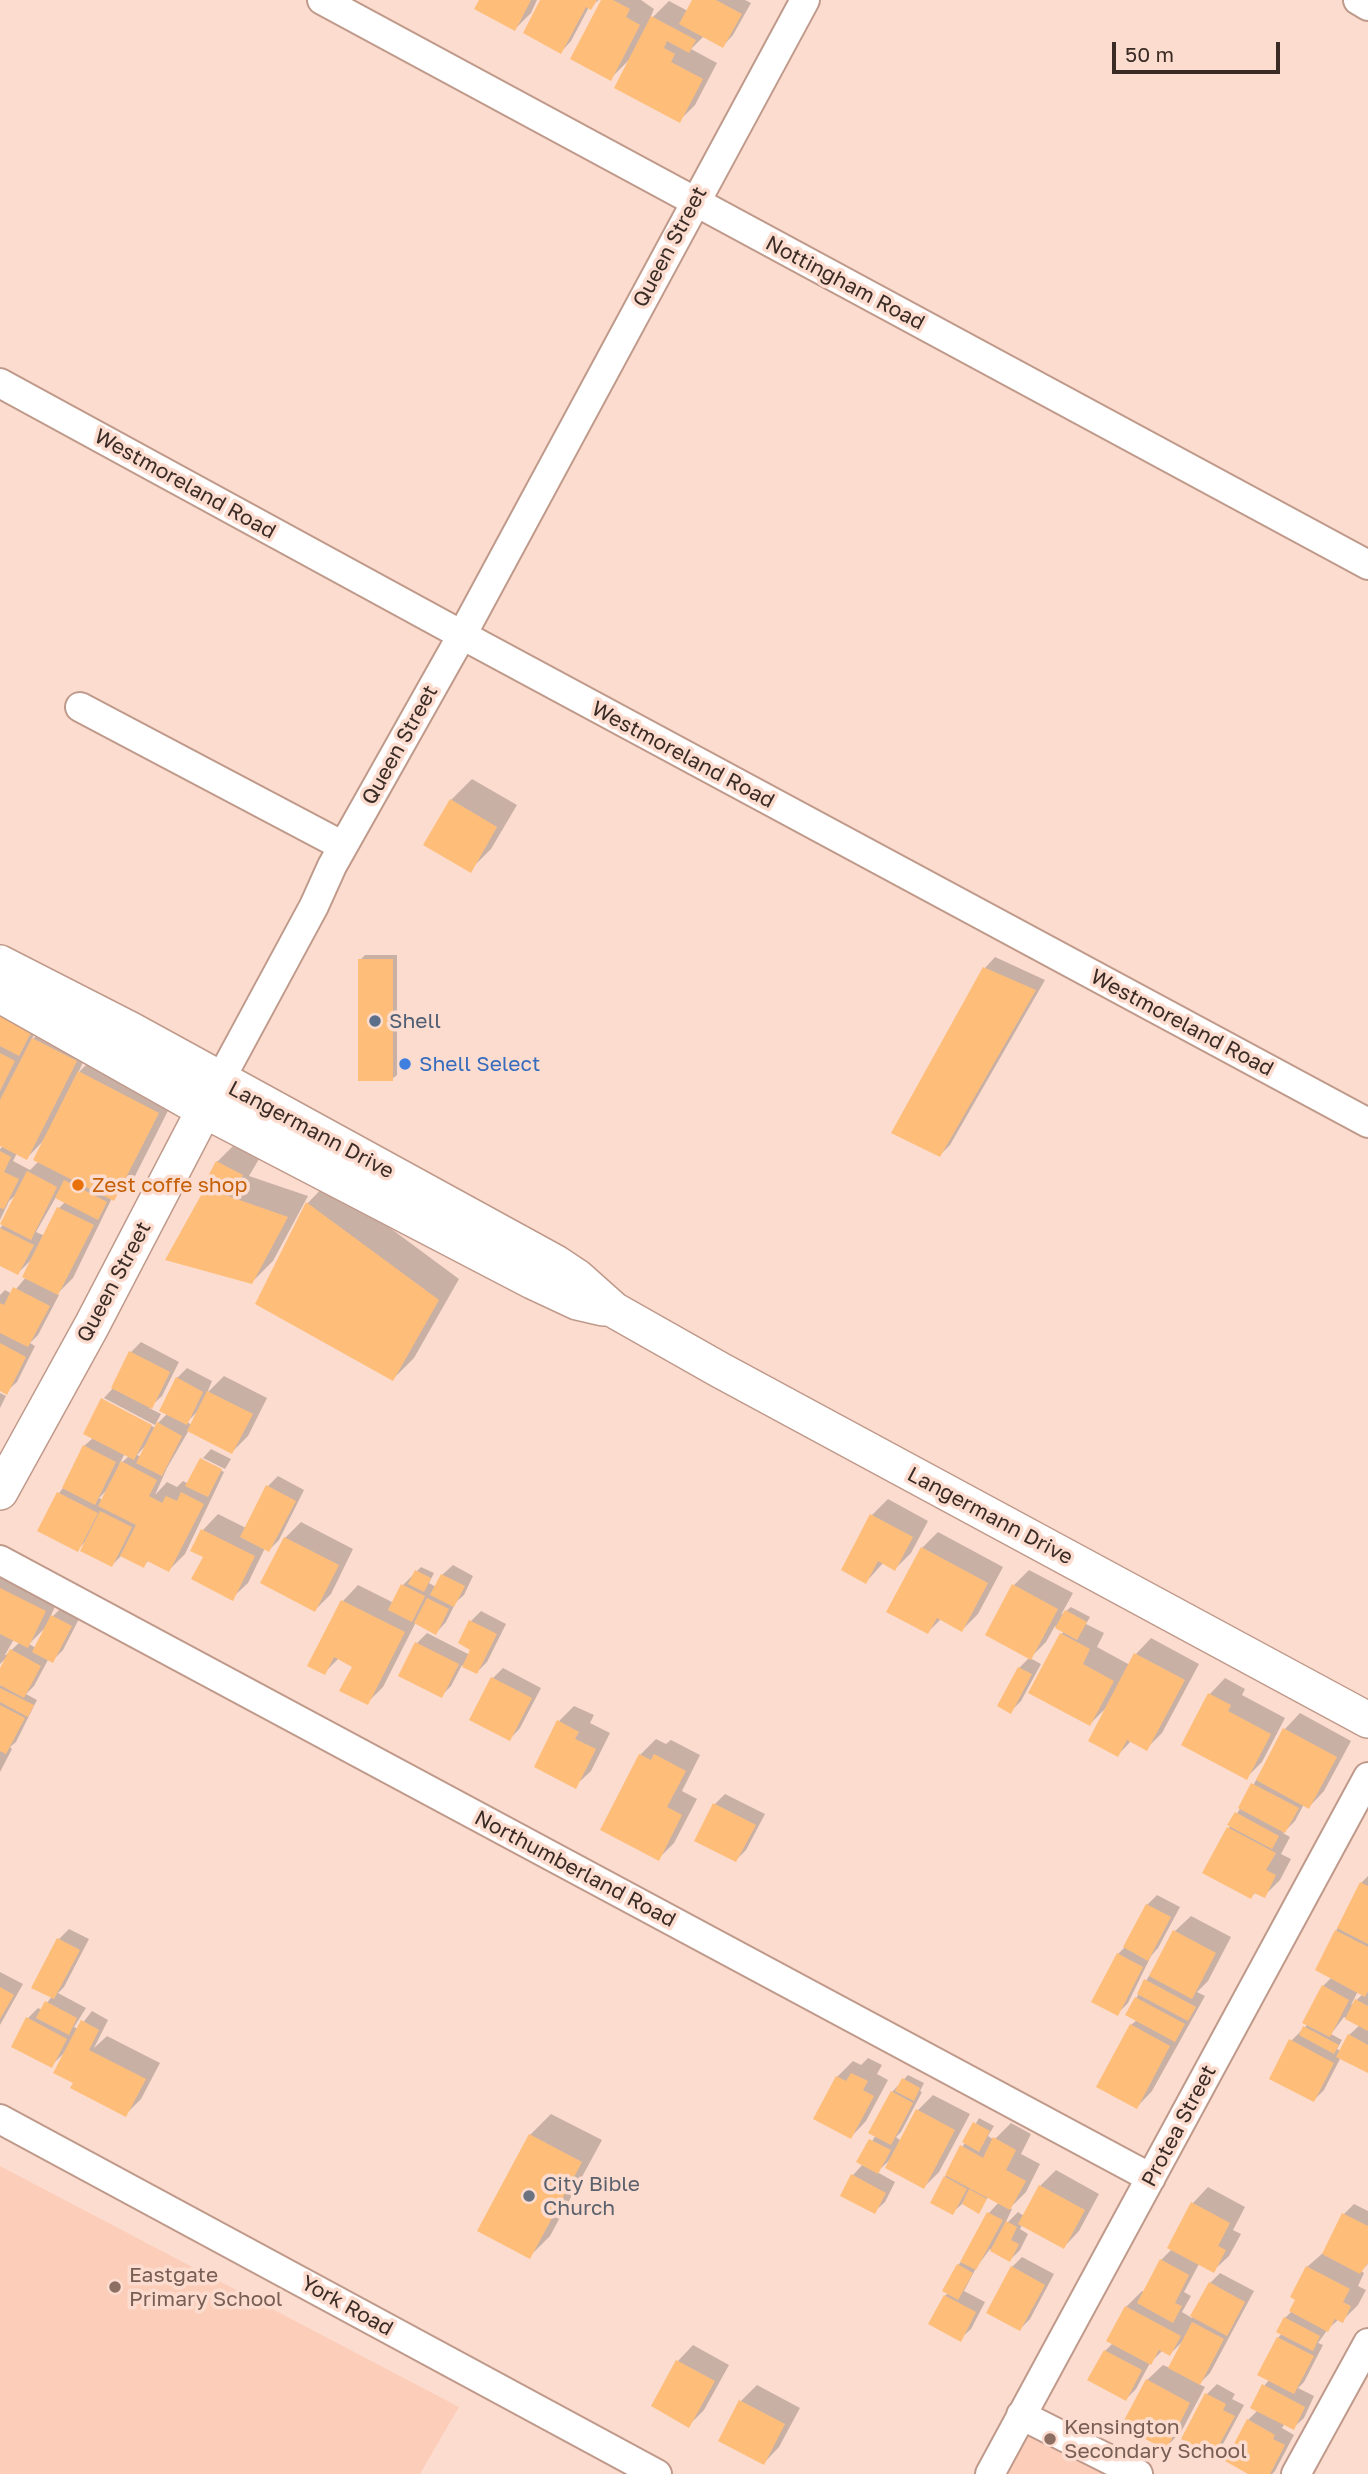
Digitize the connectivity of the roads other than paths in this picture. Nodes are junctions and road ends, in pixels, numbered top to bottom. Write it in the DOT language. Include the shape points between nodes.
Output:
graph roads {
  1 [pos="321,0"];
  2 [pos="805,0"];
  3 [pos="1358,0"];
  4 [pos="1368,6"];
  5 [pos="694,202"];
  6 [pos="0,383"];
  7 [pos="1368,565"];
  8 [pos="462,635"];
  9 [pos="80,707"];
  10 [pos="343,846"];
  11 [pos="0,964"];
  12 [pos="0,995"];
  13 [pos="212,1095"];
  14 [pos="1368,1123"];
  15 [pos="0,1492"];
  16 [pos="0,1560"];
  17 [pos="1368,1720"];
  18 [pos="1368,1777"];
  19 [pos="0,2119"];
  20 [pos="1151,2178"];
  21 [pos="1368,2343"];
  22 [pos="1021,2415"];
  23 [pos="657,2474"];
  24 [pos="990,2474"];
  25 [pos="1138,2474"];
  26 [pos="1296,2474"];
  1 -- 5 [label="street, Nottingham Road"];
  2 -- 5 [label="street, Queen Street"];
  3 -- 4 [label="street"];
  5 -- 7 [label="street, Nottingham Road"];
  5 -- 8 [label="street, Queen Street"];
  6 -- 8 [label="street, Westmoreland Road"];
  8 -- 10 [label="street, Queen Street"];
  8 -- 14 [label="street, Westmoreland Road"];
  9 -- 10 [label="street"];
  10 -- 13 [label="street, Queen Street"];
  11 -- 13 [label="main road, Langermann Drive" via="131,1030"];
  12 -- 13 [label="main road, Langermann Drive"];
  13 -- 15 [label="main road, Queen Street"];
  13 -- 17 [label="main road, Langermann Drive" via="566,1298 614,1310"];
  16 -- 20 [label="street, Northumberland Road"];
  18 -- 20 [label="street, Protea Street"];
  19 -- 23 [label="street, York Road"];
  20 -- 22 [label="street, Protea Street"];
  21 -- 26 [label="street"];
  22 -- 24 [label="street, Protea Street"];
  22 -- 25 [label="street"];
}
